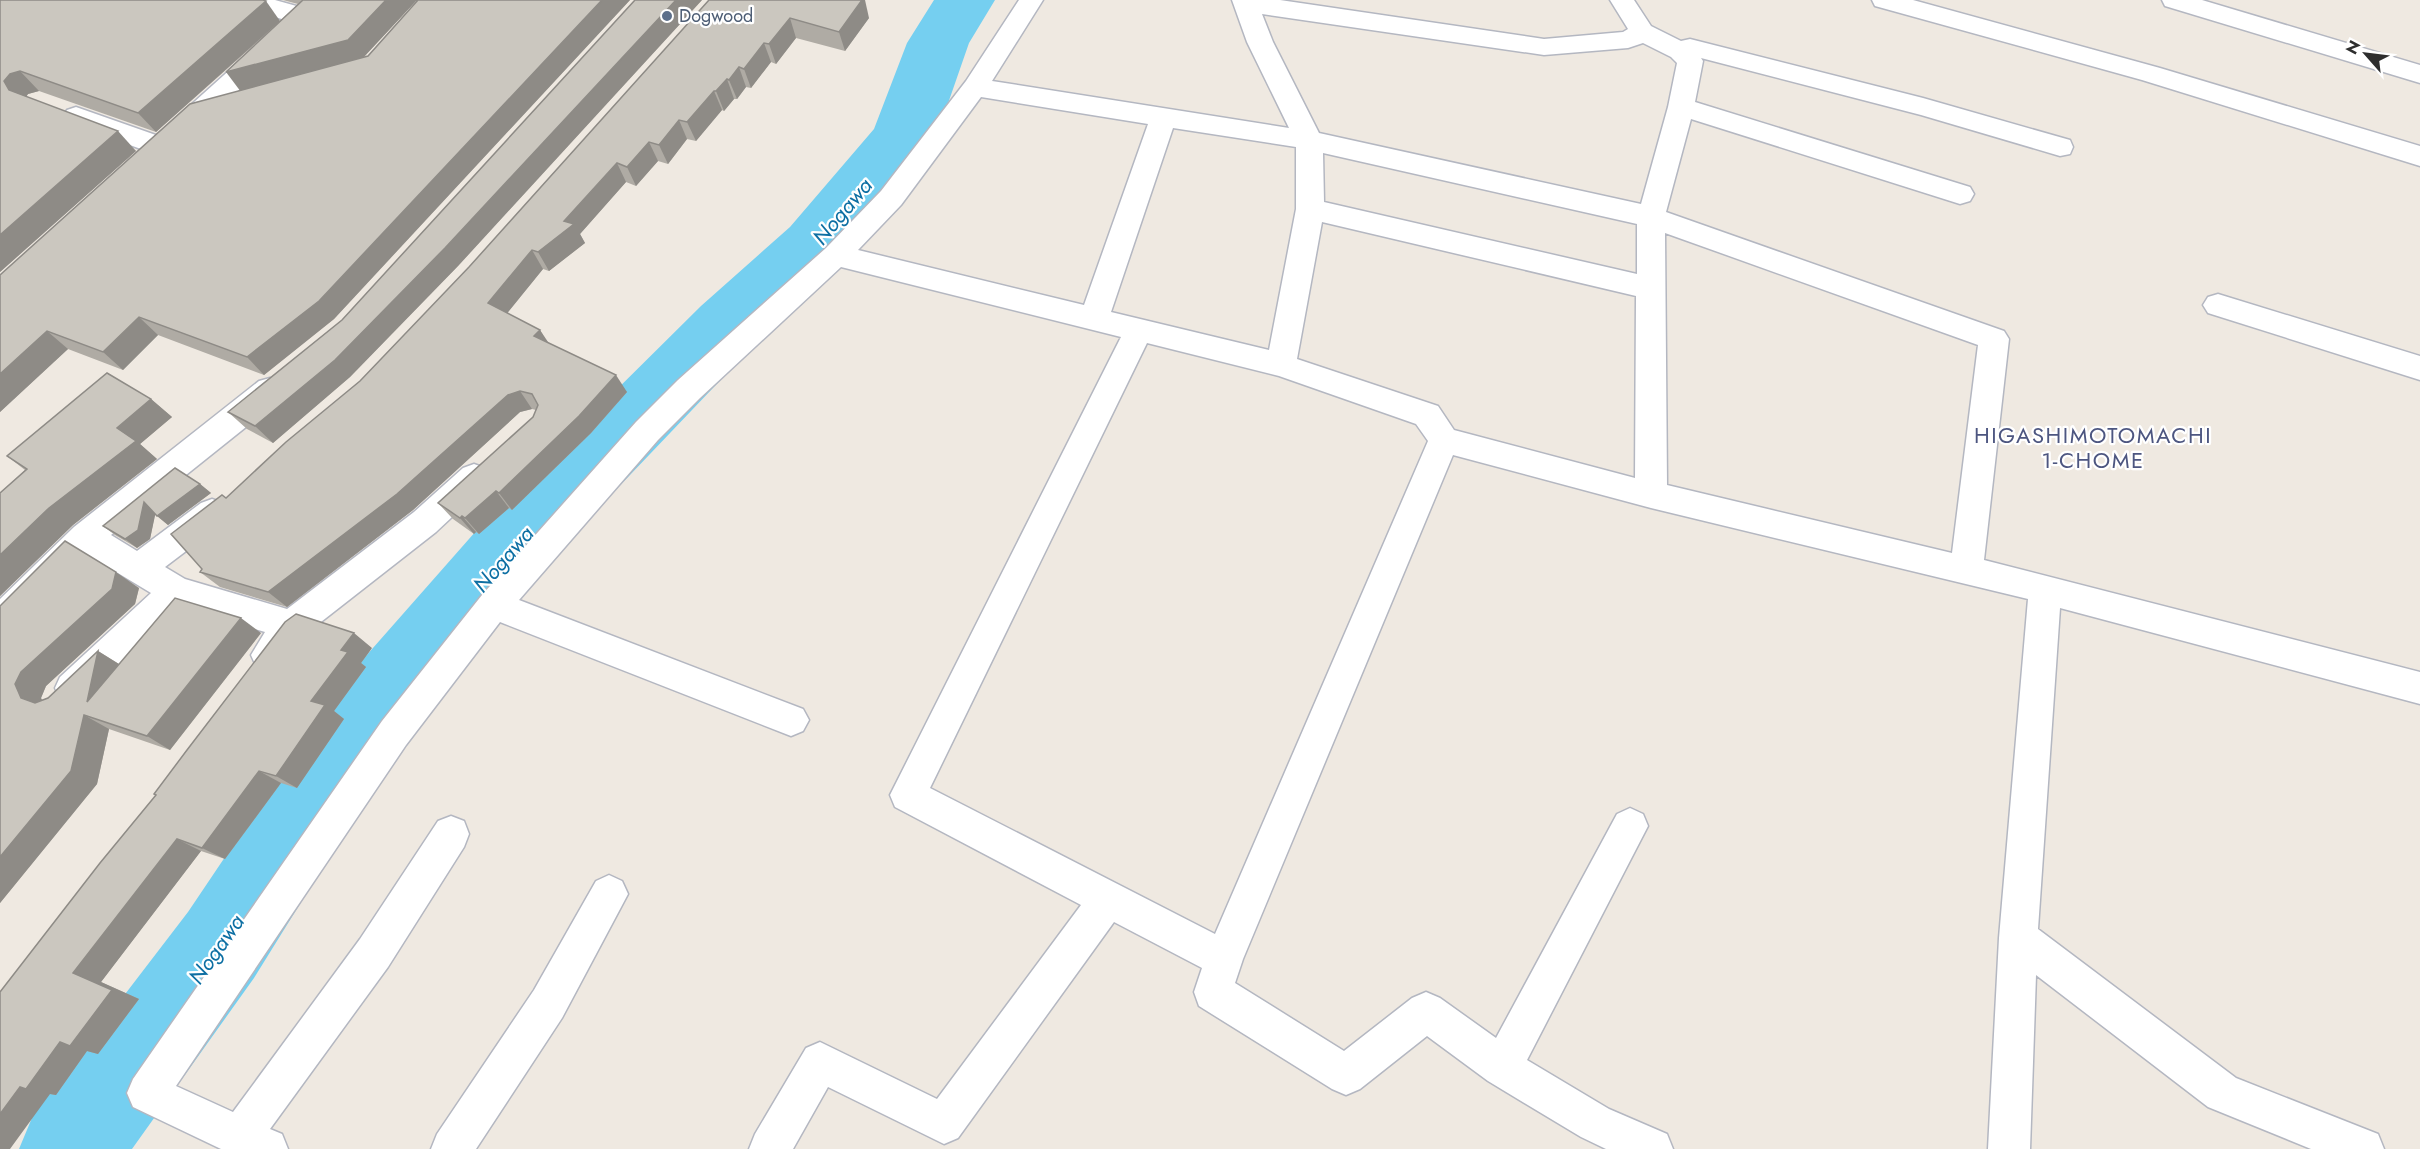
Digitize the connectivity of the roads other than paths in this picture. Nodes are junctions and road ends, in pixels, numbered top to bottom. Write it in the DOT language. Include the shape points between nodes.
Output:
graph roads {
  1 [pos="247,0"];
  2 [pos="1031,0"];
  3 [pos="1622,0"];
  4 [pos="2174,0"];
  5 [pos="1244,1"];
  6 [pos="1898,2"];
  7 [pos="313,9"];
  8 [pos="1642,32"];
  9 [pos="1680,51"];
  10 [pos="2420,74"];
  11 [pos="975,87"];
  12 [pos="250,100"];
  13 [pos="49,106"];
  14 [pos="1682,107"];
  15 [pos="195,115"];
  16 [pos="1163,118"];
  17 [pos="1309,140"];
  18 [pos="2061,147"];
  19 [pos="2420,156"];
  20 [pos="1960,194"];
  21 [pos="1311,209"];
  22 [pos="1651,217"];
  23 [pos="836,255"];
  24 [pos="1651,288"];
  25 [pos="2218,305"];
  26 [pos="1094,319"];
  27 [pos="1139,330"];
  28 [pos="1281,364"];
  29 [pos="2420,368"];
  30 [pos="290,374"];
  31 [pos="1444,440"];
  32 [pos="492,461"];
  33 [pos="1651,495"];
  34 [pos="232,498"];
  35 [pos="85,537"];
  36 [pos="139,568"];
  37 [pos="1966,571"];
  38 [pos="2045,589"];
  39 [pos="176,591"];
  40 [pos="494,605"];
  41 [pos="0,621"];
  42 [pos="291,625"];
  43 [pos="248,682"];
  44 [pos="2420,688"];
  45 [pos="60,699"];
  46 [pos="791,720"];
  47 [pos="1630,826"];
  48 [pos="451,834"];
  49 [pos="609,894"];
  50 [pos="1107,900"];
  51 [pos="2018,938"];
  52 [pos="1224,959"];
  53 [pos="1502,1067"];
  54 [pos="253,1143"];
  55 [pos="452,1149"];
  56 [pos="770,1149"];
  57 [pos="1652,1149"];
  58 [pos="2009,1149"];
  59 [pos="2363,1149"];
  1 -- 7 [label="street"];
  2 -- 11 [label="street"];
  3 -- 8 [label="street"];
  4 -- 10 [label="street"];
  5 -- 8 [label="street" via="1544,47 1628,40"];
  5 -- 17 [label="street"];
  6 -- 19 [label="street"];
  7 -- 15 [label="street"];
  8 -- 9 [label="street"];
  9 -- 14 [label="street" via="1690,61"];
  9 -- 18 [label="street" via="1690,47"];
  11 -- 16 [label="street"];
  11 -- 23 [label="street" via="891,198"];
  12 -- 15 [label="street"];
  13 -- 15 [label="street" via="151,155"];
  14 -- 20 [label="street"];
  14 -- 22 [label="street"];
  16 -- 17 [label="street"];
  16 -- 26 [label="street"];
  17 -- 21 [label="street"];
  17 -- 22 [label="street"];
  21 -- 24 [label="street"];
  21 -- 28 [label="street"];
  22 -- 24 [label="street"];
  22 -- 37 [label="street" via="1994,339"];
  23 -- 26 [label="street"];
  23 -- 40 [label="street" via="647,431"];
  24 -- 33 [label="street"];
  25 -- 29 [label="street"];
  26 -- 27 [label="street"];
  27 -- 28 [label="street"];
  27 -- 50 [label="street" via="908,795"];
  28 -- 31 [label="street" via="1427,415"];
  30 -- 35 [label="street"];
  31 -- 33 [label="street"];
  31 -- 52 [label="street"];
  32 -- 42 [label="street" via="425,522"];
  33 -- 37 [label="street"];
  34 -- 36 [label="street"];
  35 -- 36 [label="street"];
  35 -- 41 [label="street"];
  36 -- 39 [label="street"];
  37 -- 38 [label="street"];
  38 -- 44 [label="street"];
  38 -- 51 [label="street"];
  39 -- 42 [label="street"];
  39 -- 45 [label="street"];
  40 -- 46 [label="street"];
  40 -- 54 [label="street" via="394,733 147,1093"];
  42 -- 43 [label="street"];
  47 -- 53 [label="street"];
  48 -- 54 [label="street"];
  49 -- 55 [label="street" via="548,1004"];
  50 -- 52 [label="street"];
  50 -- 56 [label="street" via="944,1124 820,1062"];
  51 -- 58 [label="street"];
  51 -- 59 [label="street" via="2222,1093"];
  52 -- 53 [label="street" via="1213,992 1346,1075 1426,1012"];
  53 -- 57 [label="street" via="1595,1123"];
}
